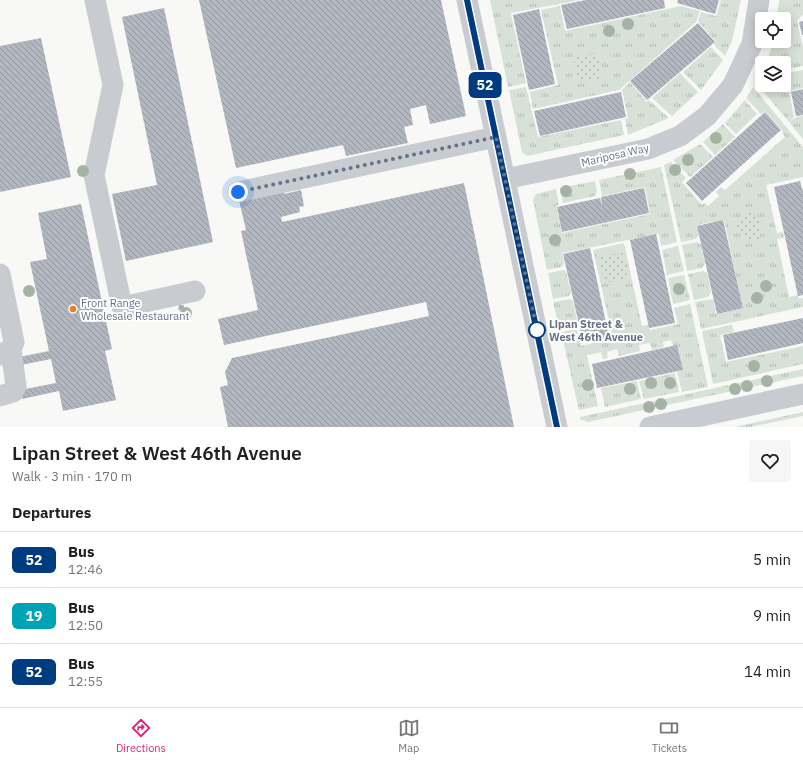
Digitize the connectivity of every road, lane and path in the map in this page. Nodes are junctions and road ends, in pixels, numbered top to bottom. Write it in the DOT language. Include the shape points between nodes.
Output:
graph roads {
  1 [pos="95,0"];
  2 [pos="467,0"];
  3 [pos="759,0"];
  4 [pos="496,137"];
  5 [pos="505,179"];
  6 [pos="238,192"];
  7 [pos="0,274"];
  8 [pos="195,291"];
  9 [pos="5,352"];
  10 [pos="803,394"];
  11 [pos="0,396"];
  12 [pos="557,427"];
  13 [pos="650,427"];
  1 -- 8 [label="street" via="113,85 94,175 122,306"];
  2 -- 4 [label="street"];
  3 -- 5 [label="street, Mariposa Way" via="752,44 733,85 707,116 680,136 648,149"];
  4 -- 5 [label="street"];
  4 -- 6 [label="street"];
  5 -- 12 [label="street"];
  7 -- 9 [label="street" via="14,342"];
  9 -- 11 [label="street" via="16,386 13,392"];
  10 -- 13 [label="street"];
}
